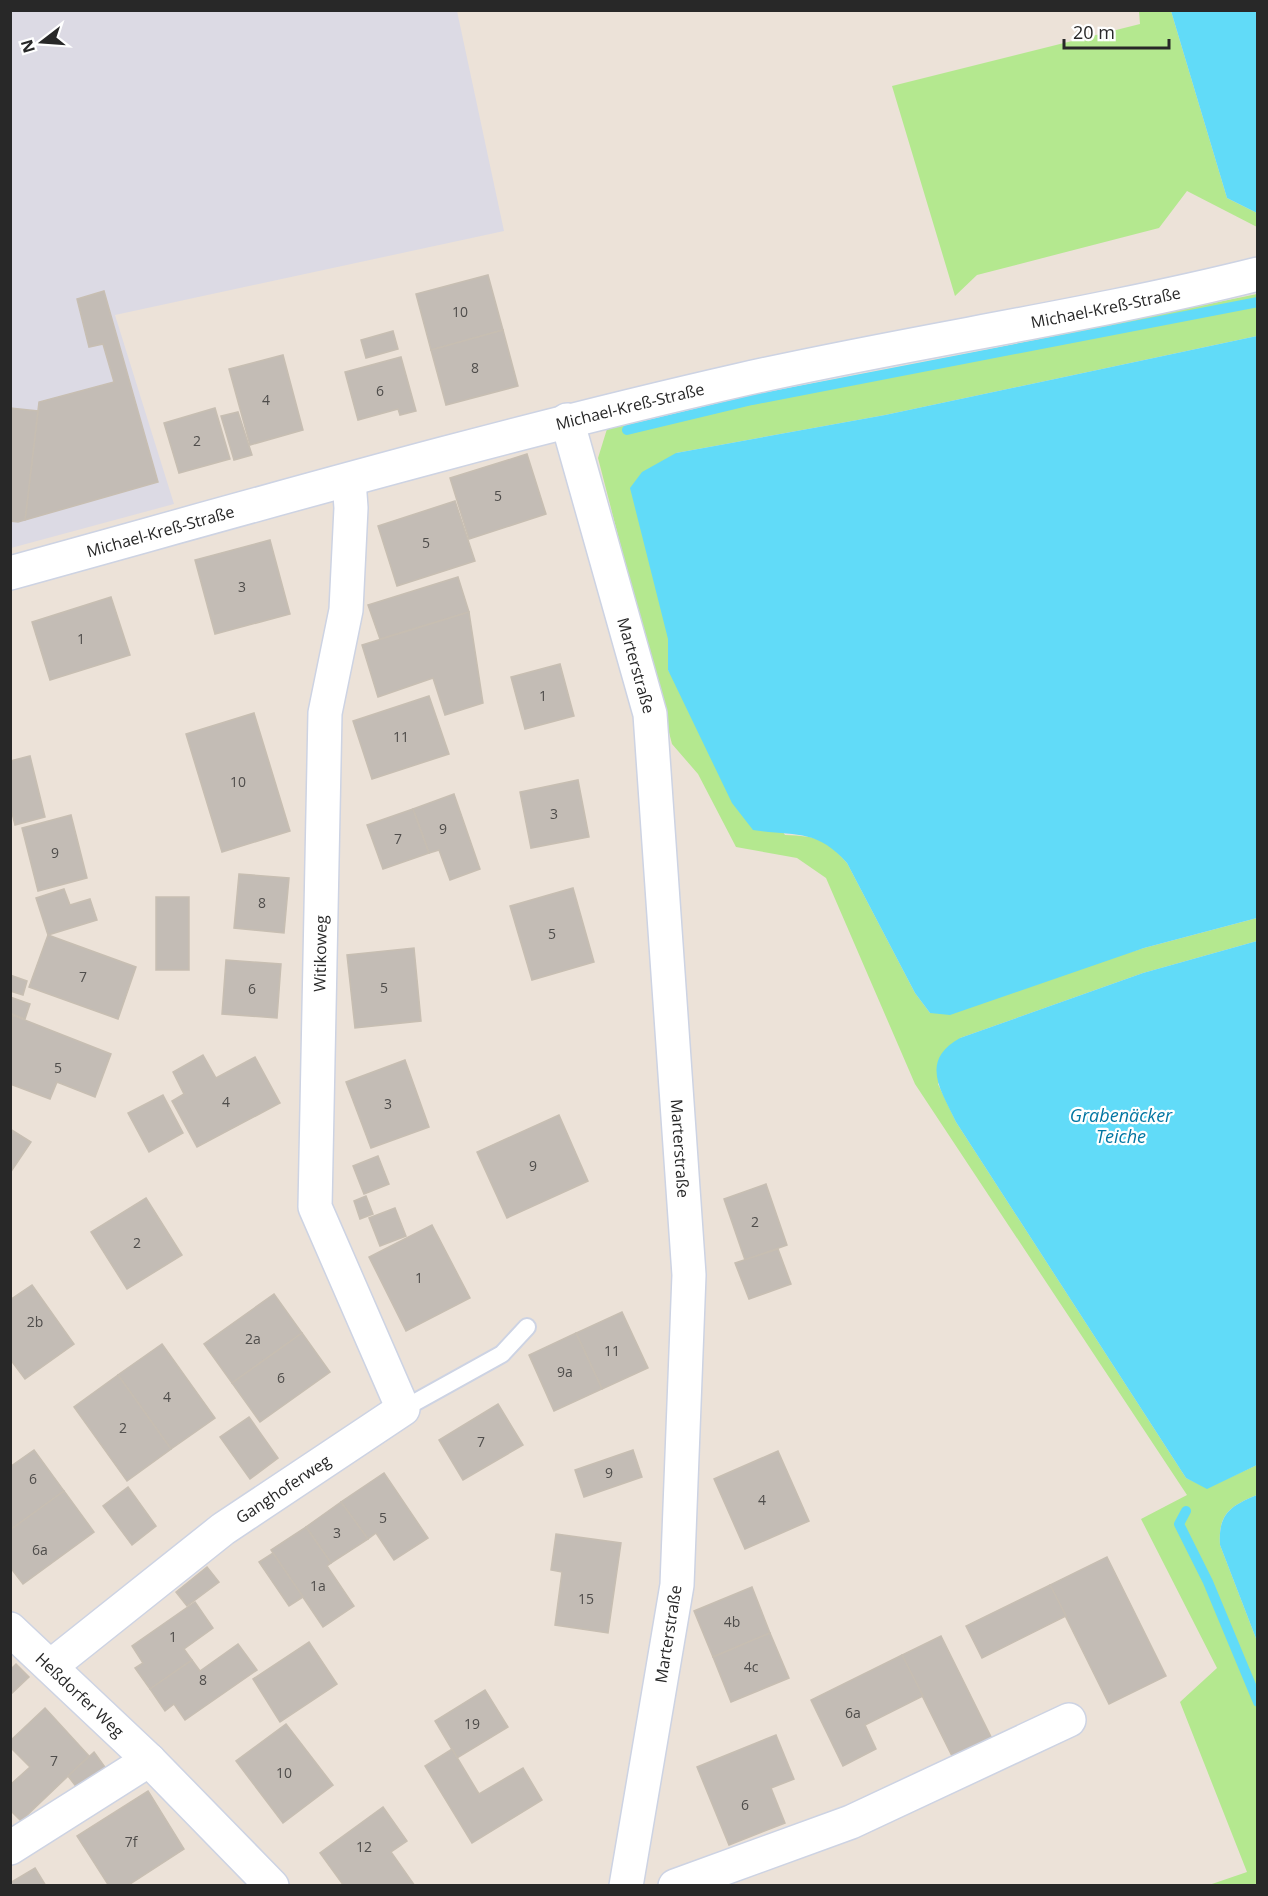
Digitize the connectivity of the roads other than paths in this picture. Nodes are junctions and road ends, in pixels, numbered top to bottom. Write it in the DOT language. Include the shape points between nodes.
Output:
graph roads {
  1 [pos="1257,274"];
  2 [pos="567,420"];
  3 [pos="349,480"];
  4 [pos="10,573"];
  5 [pos="527,1327"];
  6 [pos="403,1409"];
  7 [pos="10,1629"];
  8 [pos="51,1666"];
  9 [pos="1069,1720"];
  10 [pos="149,1760"];
  11 [pos="10,1848"];
  12 [pos="272,1886"];
  13 [pos="626,1886"];
  14 [pos="675,1886"];
  1 -- 2 [label="street, Michael-Kreß-Straße" via="969,336 861,352"];
  2 -- 3 [label="street, Michael-Kreß-Straße"];
  2 -- 13 [label="street, Marterstraße" via="650,714 689,1275 677,1585"];
  3 -- 4 [label="street, Michael-Kreß-Straße"];
  3 -- 6 [label="street, Witikoweg" via="345,610 325,713 315,1207"];
  5 -- 6 [label="lane, Ganghoferweg" via="502,1354"];
  6 -- 8 [label="street, Ganghoferweg" via="223,1529"];
  7 -- 8 [label="street, Heßdorfer Weg"];
  8 -- 10 [label="street, Heßdorfer Weg"];
  9 -- 14 [label="street" via="851,1822"];
  10 -- 11 [label="street"];
  10 -- 12 [label="street, Heßdorfer Weg"];
}
